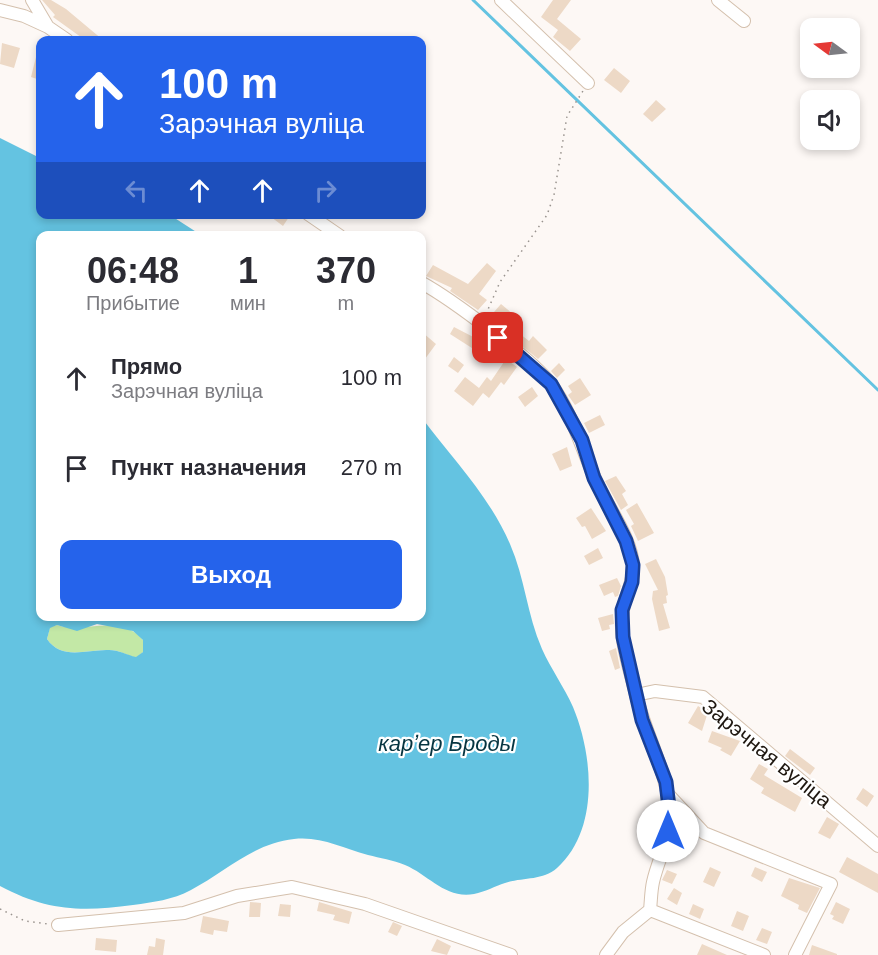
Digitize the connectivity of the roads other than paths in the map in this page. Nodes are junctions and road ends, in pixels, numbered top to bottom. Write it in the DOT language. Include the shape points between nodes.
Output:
graph roads {
  1 [pos="32,0"];
  2 [pos="501,0"];
  3 [pos="718,0"];
  4 [pos="0,10"];
  5 [pos="744,21"];
  6 [pos="48,27"];
  7 [pos="61,36"];
  8 [pos="588,83"];
  9 [pos="315,219"];
  10 [pos="333,231"];
  11 [pos="426,287"];
  12 [pos="636,695"];
  13 [pos="667,794"];
  14 [pos="878,846"];
  15 [pos="650,910"];
  16 [pos="58,925"];
  17 [pos="511,955"];
  18 [pos="606,955"];
  19 [pos="764,955"];
  20 [pos="795,955"];
  1 -- 6 [label="street"];
  2 -- 8 [label="street"];
  3 -- 5 [label="street"];
  4 -- 6 [label="street"];
  6 -- 7 [label="street"];
  9 -- 10 [label="street"];
  11 -- 12 [label="street" via="480,325 551,384 582,440 594,478 626,541 633,565 632,582 622,610 623,637"];
  12 -- 13 [label="street"];
  12 -- 14 [label="street, Зарэчная вуліца" via="656,691 703,697"];
  13 -- 15 [label="street" via="670,816 666,846 653,882"];
  13 -- 20 [label="street" via="704,833 831,884"];
  15 -- 18 [label="street" via="622,932"];
  15 -- 19 [label="street"];
  16 -- 17 [label="street" via="184,913 237,896 292,887 365,904"];
}
